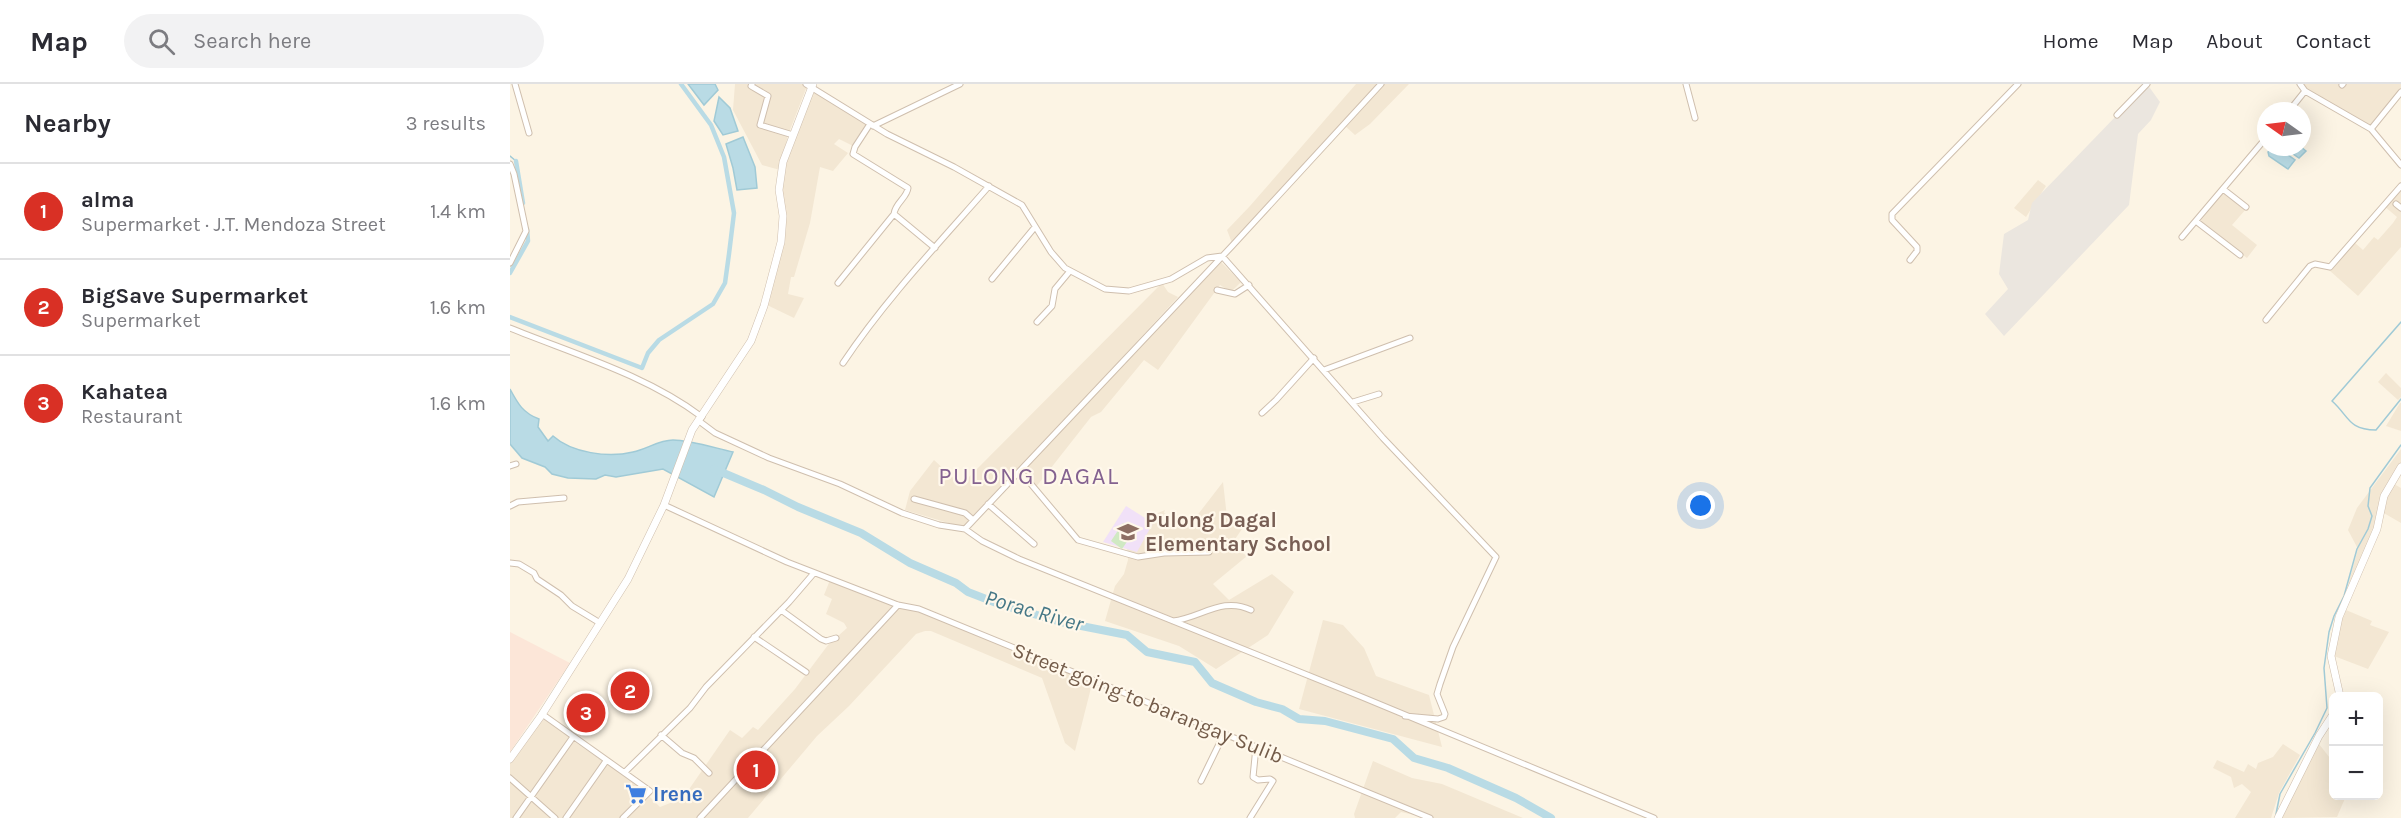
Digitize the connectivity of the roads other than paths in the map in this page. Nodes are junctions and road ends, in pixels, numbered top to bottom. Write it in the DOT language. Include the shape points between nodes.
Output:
graph roads {
  1 [pos="514,84"];
  2 [pos="752,84"];
  3 [pos="960,84"];
  4 [pos="1380,84"];
  5 [pos="1686,84"];
  6 [pos="2018,84"];
  7 [pos="2147,84"];
  8 [pos="2300,84"];
  9 [pos="810,85"];
  10 [pos="2305,91"];
  11 [pos="2401,92"];
  12 [pos="2296,102"];
  13 [pos="2116,115"];
  14 [pos="1695,118"];
  15 [pos="872,125"];
  16 [pos="2370,129"];
  17 [pos="529,133"];
  18 [pos="793,135"];
  19 [pos="2257,149"];
  20 [pos="510,164"];
  21 [pos="2401,165"];
  22 [pos="989,186"];
  23 [pos="2401,186"];
  24 [pos="2223,189"];
  25 [pos="2246,207"];
  26 [pos="894,214"];
  27 [pos="2197,222"];
  28 [pos="1035,227"];
  29 [pos="2182,237"];
  30 [pos="935,248"];
  31 [pos="2240,255"];
  32 [pos="1222,256"];
  33 [pos="1910,260"];
  34 [pos="510,263"];
  35 [pos="1070,271"];
  36 [pos="992,279"];
  37 [pos="838,283"];
  38 [pos="1250,285"];
  39 [pos="1217,290"];
  40 [pos="2266,320"];
  41 [pos="1037,322"];
  42 [pos="510,328"];
  43 [pos="1410,338"];
  44 [pos="1314,358"];
  45 [pos="843,363"];
  46 [pos="1324,370"];
  47 [pos="1379,394"];
  48 [pos="1353,402"];
  49 [pos="1262,413"];
  50 [pos="701,419"];
  51 [pos="2401,467"];
  52 [pos="1020,471"];
  53 [pos="564,498"];
  54 [pos="914,499"];
  55 [pos="988,504"];
  56 [pos="664,505"];
  57 [pos="510,506"];
  58 [pos="973,520"];
  59 [pos="965,529"];
  60 [pos="1034,544"];
  61 [pos="1209,552"];
  62 [pos="510,563"];
  63 [pos="814,573"];
  64 [pos="898,605"];
  65 [pos="782,610"];
  66 [pos="1251,610"];
  67 [pos="1171,621"];
  68 [pos="600,623"];
  69 [pos="754,637"];
  70 [pos="836,638"];
  71 [pos="807,672"];
  72 [pos="2339,692"];
  73 [pos="542,714"];
  74 [pos="1405,716"];
  75 [pos="2329,721"];
  76 [pos="1224,734"];
  77 [pos="661,735"];
  78 [pos="573,737"];
  79 [pos="1256,747"];
  80 [pos="510,759"];
  81 [pos="606,761"];
  82 [pos="625,772"];
  83 [pos="708,773"];
  84 [pos="510,778"];
  85 [pos="1201,782"];
  86 [pos="531,796"];
  87 [pos="516,818"];
  88 [pos="555,818"];
  89 [pos="566,818"];
  90 [pos="623,818"];
  91 [pos="700,818"];
  92 [pos="1250,818"];
  93 [pos="1430,818"];
  94 [pos="1654,818"];
  95 [pos="2278,818"];
  1 -- 17 [label="street"];
  2 -- 18 [label="street" via="768,96 760,125"];
  3 -- 15 [label="street"];
  4 -- 32 [label="street"];
  5 -- 14 [label="street"];
  6 -- 33 [label="street" via="1892,214 1890,219 1917,247"];
  7 -- 13 [label="street"];
  8 -- 10 [label="street"];
  9 -- 15 [label="street"];
  9 -- 18 [label="street"];
  10 -- 12 [label="street"];
  10 -- 16 [label="street"];
  11 -- 16 [label="street"];
  15 -- 22 [label="street"];
  15 -- 26 [label="street" via="854,154 908,188"];
  16 -- 21 [label="street"];
  18 -- 50 [label="street" via="783,162 779,190 781,242 764,306 751,341"];
  19 -- 24 [label="street"];
  20 -- 34 [label="street" via="526,231"];
  22 -- 28 [label="street" via="1022,205"];
  22 -- 30 [label="street"];
  23 -- 40 [label="street" via="2330,267 2310,266"];
  24 -- 25 [label="street"];
  24 -- 27 [label="street"];
  26 -- 30 [label="street"];
  26 -- 37 [label="street"];
  27 -- 29 [label="street"];
  27 -- 31 [label="street"];
  28 -- 35 [label="street" via="1051,252"];
  28 -- 36 [label="street"];
  30 -- 45 [label="street" via="864,331"];
  32 -- 35 [label="street" via="1207,258 1179,276 1129,291 1105,289"];
  32 -- 38 [label="street"];
  32 -- 52 [label="street"];
  35 -- 41 [label="street" via="1055,290 1052,306"];
  38 -- 39 [label="street" via="1235,294"];
  38 -- 44 [label="street"];
  42 -- 50 [label="street" via="646,383 682,402"];
  43 -- 46 [label="street"];
  44 -- 46 [label="street"];
  44 -- 49 [label="street"];
  46 -- 48 [label="street"];
  47 -- 48 [label="street"];
  48 -- 74 [label="street" via="1496,557 1440,684 1437,694 1444,717"];
  50 -- 56 [label="street" via="690,434"];
  50 -- 59 [label="street" via="715,433 769,458 840,484 902,513"];
  51 -- 72 [label="street" via="2384,496 2377,529 2339,617 2331,656"];
  52 -- 55 [label="street"];
  52 -- 61 [label="street" via="1078,540 1131,556"];
  53 -- 57 [label="street"];
  54 -- 58 [label="street" via="965,513"];
  55 -- 58 [label="street"];
  55 -- 60 [label="street"];
  56 -- 63 [label="street, Street going to barangay Sulib"];
  56 -- 68 [label="street" via="633,569"];
  58 -- 59 [label="street"];
  59 -- 67 [label="street" via="1009,555"];
  62 -- 68 [label="street" via="534,573 572,606"];
  63 -- 64 [label="street, Street going to barangay Sulib"];
  63 -- 65 [label="street"];
  64 -- 76 [label="street, Street going to barangay Sulib" via="919,609"];
  64 -- 91 [label="street"];
  65 -- 69 [label="street"];
  65 -- 70 [label="street" via="821,639"];
  66 -- 67 [label="street" via="1227,604 1188,619"];
  67 -- 74 [label="street"];
  68 -- 73 [label="street"];
  69 -- 71 [label="street"];
  69 -- 77 [label="street"];
  73 -- 78 [label="street"];
  73 -- 80 [label="street"];
  74 -- 94 [label="street"];
  75 -- 95 [label="street"];
  76 -- 79 [label="street, Street going to barangay Sulib"];
  76 -- 85 [label="street"];
  77 -- 82 [label="street"];
  77 -- 83 [label="street"];
  78 -- 81 [label="street"];
  78 -- 86 [label="street"];
  79 -- 92 [label="street" via="1253,777 1273,781"];
  79 -- 93 [label="street, Street going to barangay Sulib"];
  81 -- 82 [label="street"];
  81 -- 89 [label="street"];
  82 -- 90 [label="street" via="650,791"];
  84 -- 86 [label="street"];
  86 -- 87 [label="street"];
  86 -- 88 [label="street"];
}
